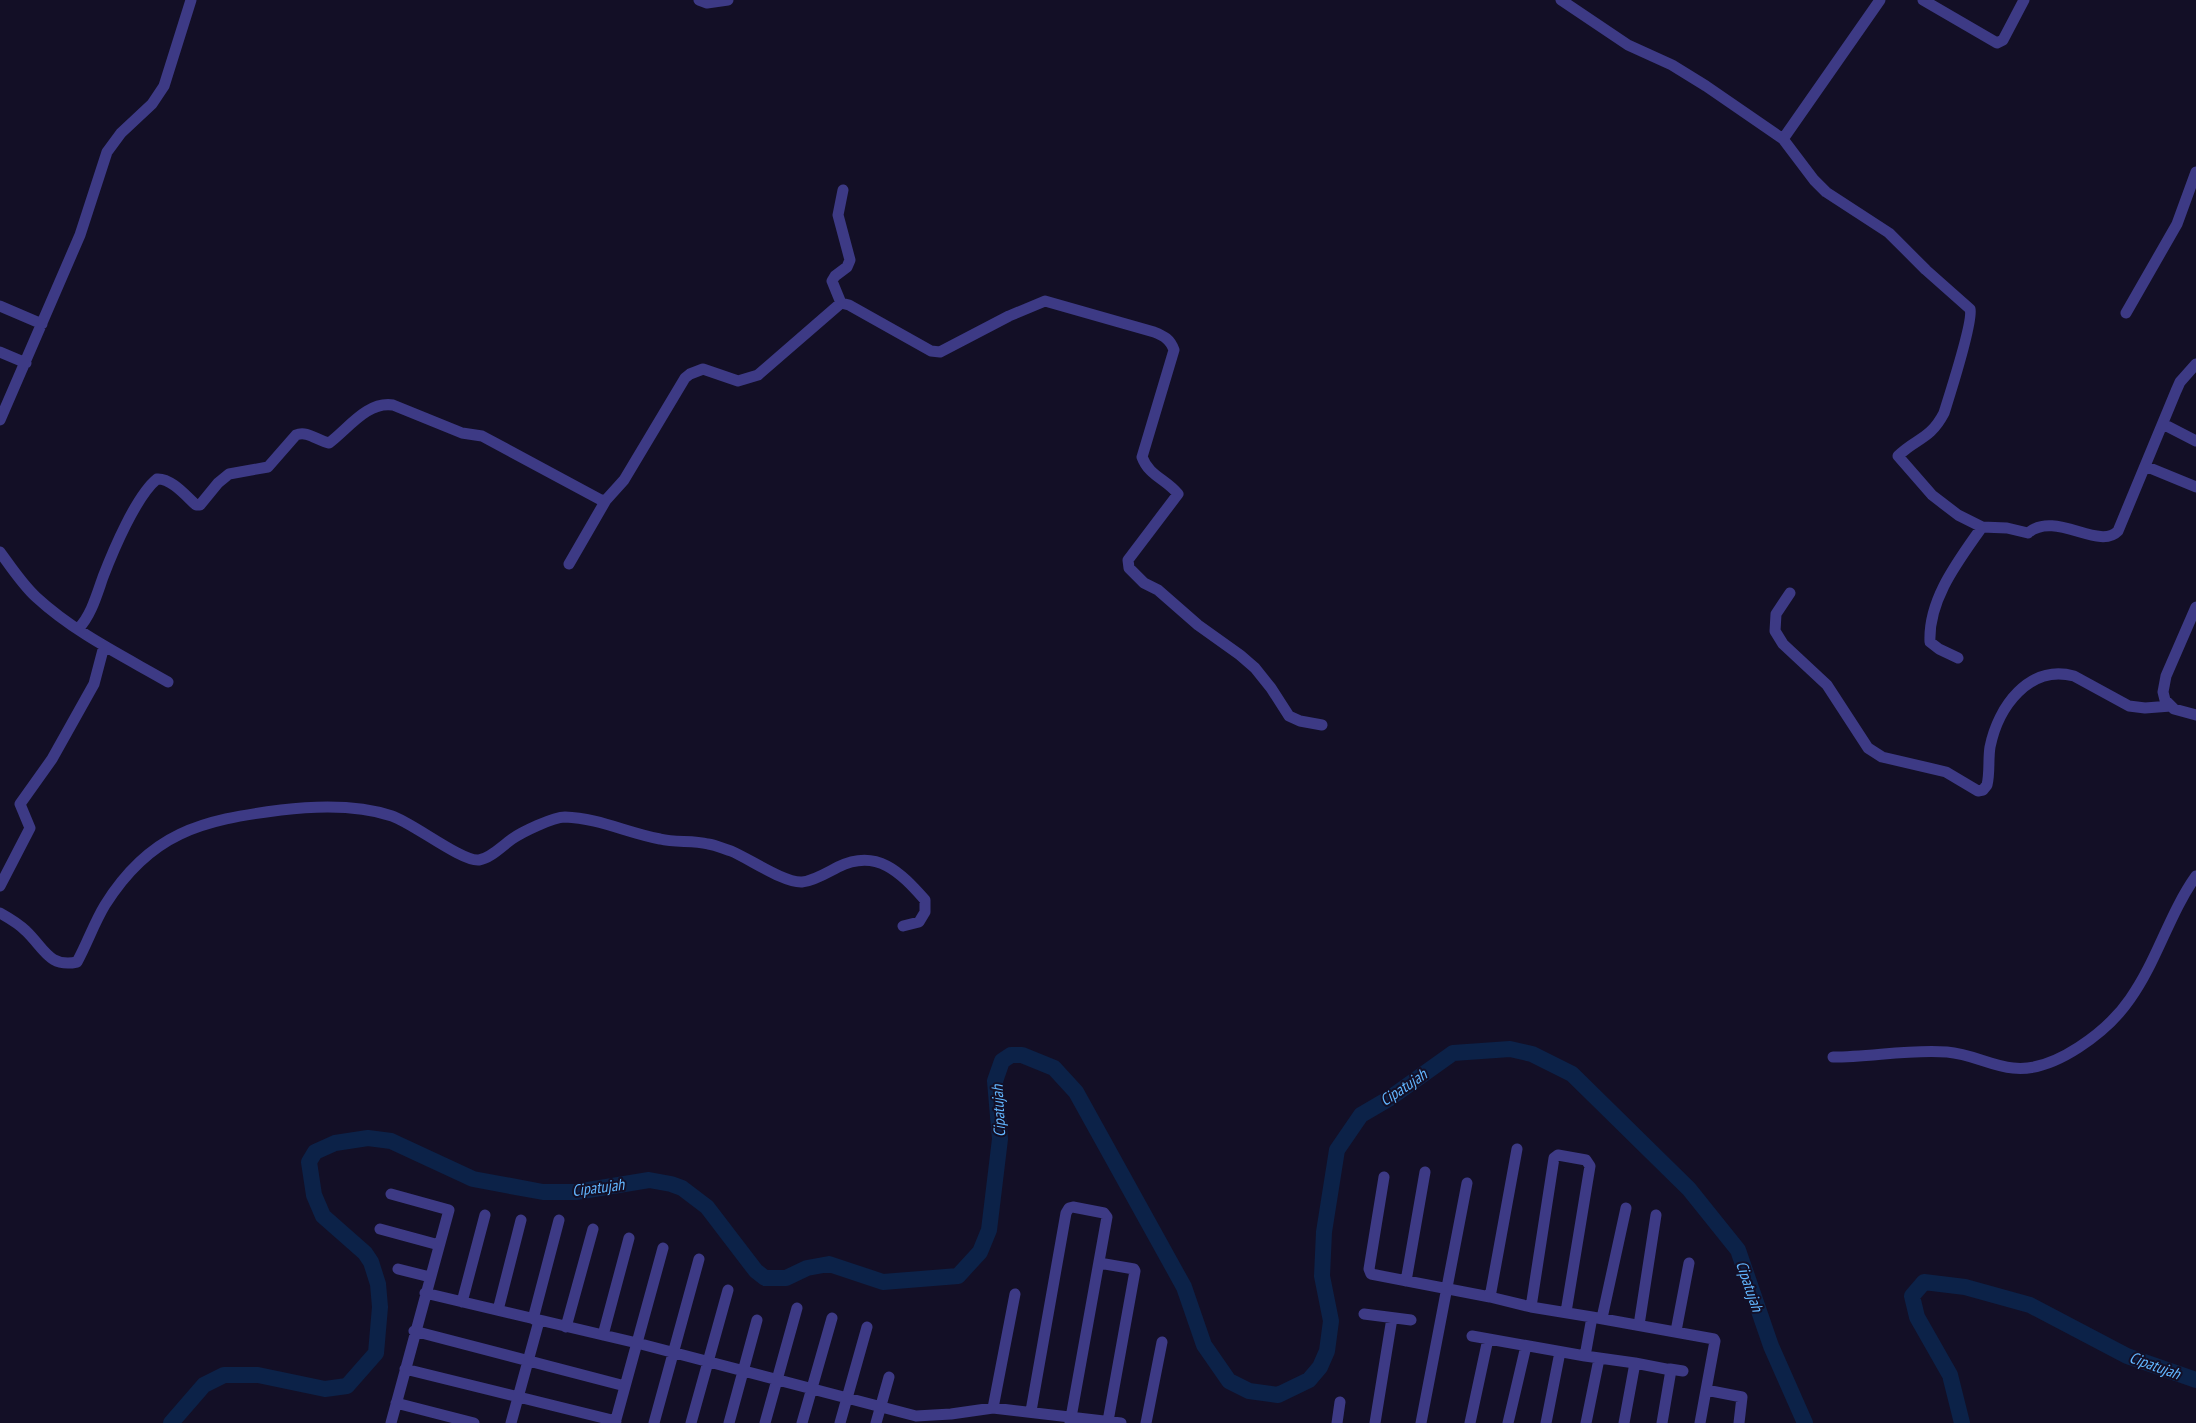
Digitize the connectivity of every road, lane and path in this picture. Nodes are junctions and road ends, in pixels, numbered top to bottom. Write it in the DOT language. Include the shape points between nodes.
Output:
graph roads {
  1 [pos="191,0"];
  2 [pos="699,0"];
  3 [pos="728,0"];
  4 [pos="1561,0"];
  5 [pos="1880,0"];
  6 [pos="1923,0"];
  7 [pos="2024,0"];
  8 [pos="1782,138"];
  9 [pos="2196,172"];
  10 [pos="843,190"];
  11 [pos="842,303"];
  12 [pos="0,306"];
  13 [pos="2126,313"];
  14 [pos="42,324"];
  15 [pos="0,352"];
  16 [pos="26,363"];
  17 [pos="2196,364"];
  18 [pos="0,420"];
  19 [pos="2163,424"];
  20 [pos="2196,441"];
  21 [pos="2145,466"];
  22 [pos="2196,487"];
  23 [pos="606,500"];
  24 [pos="1982,527"];
  25 [pos="0,552"];
  26 [pos="569,564"];
  27 [pos="1790,593"];
  28 [pos="2196,607"];
  29 [pos="78,629"];
  30 [pos="104,646"];
  31 [pos="1958,658"];
  32 [pos="168,682"];
  33 [pos="2171,706"];
  34 [pos="2196,715"];
  35 [pos="1322,725"];
  36 [pos="2196,876"];
  37 [pos="0,886"];
  38 [pos="0,913"];
  39 [pos="904,926"];
  40 [pos="1833,1057"];
  41 [pos="1517,1149"];
  42 [pos="1425,1172"];
  43 [pos="1384,1178"];
  44 [pos="1468,1183"];
  45 [pos="391,1194"];
  46 [pos="1626,1208"];
  47 [pos="485,1215"];
  48 [pos="1656,1215"];
  49 [pos="521,1220"];
  50 [pos="559,1220"];
  51 [pos="380,1229"];
  52 [pos="593,1229"];
  53 [pos="629,1238"];
  54 [pos="439,1245"];
  55 [pos="663,1248"];
  56 [pos="699,1258"];
  57 [pos="1099,1263"];
  58 [pos="1689,1263"];
  59 [pos="398,1269"];
  60 [pos="430,1277"];
  61 [pos="1406,1280"];
  62 [pos="1447,1289"];
  63 [pos="728,1290"];
  64 [pos="425,1293"];
  65 [pos="1015,1294"];
  66 [pos="1490,1297"];
  67 [pos="462,1302"];
  68 [pos="1531,1307"];
  69 [pos="797,1308"];
  70 [pos="498,1310"];
  71 [pos="1566,1312"];
  72 [pos="1364,1314"];
  73 [pos="832,1318"];
  74 [pos="1392,1318"];
  75 [pos="1597,1318"];
  76 [pos="536,1320"];
  77 [pos="757,1320"];
  78 [pos="1411,1320"];
  79 [pos="1639,1325"];
  80 [pos="566,1327"];
  81 [pos="867,1327"];
  82 [pos="414,1331"];
  83 [pos="1676,1331"];
  84 [pos="603,1335"];
  85 [pos="1472,1336"];
  86 [pos="1488,1339"];
  87 [pos="637,1342"];
  88 [pos="1162,1342"];
  89 [pos="1526,1346"];
  90 [pos="674,1352"];
  91 [pos="1560,1352"];
  92 [pos="1585,1356"];
  93 [pos="1599,1359"];
  94 [pos="528,1360"];
  95 [pos="708,1361"];
  96 [pos="1635,1362"];
  97 [pos="405,1369"];
  98 [pos="1670,1369"];
  99 [pos="743,1370"];
  100 [pos="1683,1371"];
  101 [pos="889,1377"];
  102 [pos="777,1379"];
  103 [pos="625,1386"];
  104 [pos="812,1388"];
  105 [pos="1706,1390"];
  106 [pos="518,1396"];
  107 [pos="847,1398"];
  108 [pos="1340,1402"];
  109 [pos="396,1403"];
  110 [pos="880,1406"];
  111 [pos="992,1408"];
  112 [pos="1031,1411"];
  113 [pos="915,1419"];
  114 [pos="1071,1420"];
  115 [pos="615,1422"];
  116 [pos="1112,1422"];
  117 [pos="391,1423"];
  118 [pos="474,1423"];
  119 [pos="511,1423"];
  120 [pos="654,1423"];
  121 [pos="691,1423"];
  122 [pos="729,1423"];
  123 [pos="766,1423"];
  124 [pos="802,1423"];
  125 [pos="840,1423"];
  126 [pos="876,1423"];
  127 [pos="1146,1423"];
  128 [pos="1337,1423"];
  129 [pos="1375,1423"];
  130 [pos="1421,1423"];
  131 [pos="1470,1423"];
  132 [pos="1508,1423"];
  133 [pos="1546,1423"];
  134 [pos="1586,1423"];
  135 [pos="1624,1423"];
  136 [pos="1662,1423"];
  137 [pos="1700,1423"];
  138 [pos="1738,1423"];
  1 -- 14 [label="street" via="164,86 152,104 121,133 107,152 80,235"];
  2 -- 3 [label="street" via="707,3"];
  4 -- 8 [label="street" via="1628,45 1672,65 1706,86"];
  5 -- 8 [label="street"];
  6 -- 7 [label="street" via="1997,43 2003,40"];
  8 -- 24 [label="street" via="1826,192 1889,233 1970,309 1969,330 1944,414 1924,439 1898,457 1932,495 1958,515"];
  9 -- 13 [label="street" via="2177,224"];
  10 -- 11 [label="street" via="838,215 850,260 832,281"];
  11 -- 23 [label="street" via="758,375 738,381 703,369 685,378 624,480"];
  11 -- 35 [label="street" via="937,352 945,351 1045,301 1168,338 1174,350 1142,457 1152,474 1178,494 1128,560 1128,568 1144,584 1158,590 1255,668 1289,716"];
  12 -- 14 [label="street"];
  14 -- 16 [label="street"];
  15 -- 16 [label="street"];
  16 -- 18 [label="street"];
  17 -- 19 [label="street" via="2180,382"];
  19 -- 20 [label="street"];
  19 -- 21 [label="street"];
  21 -- 22 [label="street"];
  21 -- 24 [label="street" via="2118,531 2111,536 2053,525 2036,527 2028,533"];
  23 -- 26 [label="street"];
  23 -- 29 [label="street" via="600,500 482,436 462,434 393,405 378,405 329,443 308,434 296,435 268,466 229,474 200,505 171,483 157,479 119,537 93,603"];
  24 -- 31 [label="street" via="1957,562 1936,603 1929,628 1930,642"];
  25 -- 29 [label="street" via="34,595"];
  27 -- 33 [label="street" via="1776,614 1775,631 1783,644 1827,685 1868,748 1882,757 1946,772 1978,791 1983,790 1988,781 1990,746 1999,718 2017,691 2035,679 2066,674 2129,706"];
  28 -- 33 [label="street" via="2164,684 2164,695"];
  29 -- 30 [label="street"];
  30 -- 32 [label="street"];
  30 -- 37 [label="street" via="94,684 52,758 21,802 30,828"];
  33 -- 34 [label="street"];
  36 -- 40 [label="street" via="2178,906 2148,972 2129,1000 2113,1019 2074,1051 2050,1062 2019,1069 1948,1052 1912,1051"];
  38 -- 39 [label="street" via="28,932 54,960 65,965 77,962 105,906 129,874 164,842 188,829 237,816 312,807 355,809 392,816 467,858 479,860 513,838 563,817 602,822 661,840 709,844 733,852 786,879 803,882 847,863 869,859 890,866 925,900 925,912 919,922"];
  41 -- 66 [label="street"];
  42 -- 61 [label="street"];
  43 -- 61 [label="street" via="1369,1272 1375,1276"];
  44 -- 62 [label="street"];
  45 -- 54 [label="street" via="449,1210"];
  46 -- 75 [label="street"];
  47 -- 67 [label="street"];
  48 -- 79 [label="street"];
  49 -- 70 [label="street"];
  50 -- 76 [label="street"];
  51 -- 54 [label="street"];
  52 -- 80 [label="street"];
  53 -- 84 [label="street"];
  54 -- 60 [label="street"];
  55 -- 87 [label="street"];
  56 -- 90 [label="street"];
  57 -- 112 [label="street" via="1106,1215 1069,1208"];
  57 -- 114 [label="street"];
  57 -- 116 [label="street" via="1134,1268 1136,1271"];
  58 -- 83 [label="street"];
  59 -- 60 [label="street"];
  60 -- 64 [label="street"];
  61 -- 62 [label="street"];
  62 -- 66 [label="street"];
  62 -- 130 [label="street"];
  63 -- 95 [label="street"];
  64 -- 67 [label="street"];
  64 -- 82 [label="street"];
  65 -- 111 [label="street"];
  66 -- 68 [label="street"];
  67 -- 70 [label="street"];
  68 -- 71 [label="street"];
  68 -- 71 [label="street" via="1554,1158 1558,1155 1586,1160 1590,1164"];
  69 -- 102 [label="street"];
  70 -- 76 [label="street"];
  71 -- 75 [label="street"];
  72 -- 74 [label="street"];
  73 -- 104 [label="street"];
  74 -- 78 [label="street"];
  74 -- 129 [label="street"];
  75 -- 79 [label="street"];
  75 -- 92 [label="street"];
  76 -- 80 [label="street"];
  76 -- 94 [label="street"];
  77 -- 99 [label="street"];
  79 -- 83 [label="street"];
  80 -- 84 [label="street"];
  81 -- 107 [label="street"];
  82 -- 94 [label="street"];
  82 -- 97 [label="street"];
  83 -- 105 [label="street" via="1715,1340"];
  84 -- 87 [label="street"];
  85 -- 86 [label="street"];
  86 -- 89 [label="street"];
  86 -- 131 [label="street"];
  87 -- 90 [label="street"];
  87 -- 103 [label="street"];
  88 -- 127 [label="street"];
  89 -- 91 [label="street"];
  89 -- 132 [label="street"];
  90 -- 95 [label="street"];
  90 -- 120 [label="street"];
  91 -- 92 [label="street"];
  91 -- 133 [label="street"];
  92 -- 93 [label="street"];
  93 -- 96 [label="street"];
  93 -- 134 [label="street"];
  94 -- 103 [label="street"];
  94 -- 106 [label="street"];
  95 -- 99 [label="street"];
  95 -- 121 [label="street"];
  96 -- 98 [label="street"];
  96 -- 135 [label="street"];
  97 -- 106 [label="street"];
  97 -- 109 [label="street"];
  98 -- 100 [label="street"];
  98 -- 136 [label="street"];
  99 -- 102 [label="street"];
  99 -- 122 [label="street"];
  101 -- 110 [label="street"];
  102 -- 104 [label="street"];
  102 -- 123 [label="street"];
  103 -- 115 [label="street"];
  104 -- 107 [label="street"];
  104 -- 124 [label="street"];
  105 -- 137 [label="street"];
  105 -- 138 [label="street" via="1742,1397"];
  106 -- 115 [label="street"];
  106 -- 119 [label="street"];
  107 -- 110 [label="street"];
  107 -- 125 [label="street"];
  108 -- 128 [label="street"];
  109 -- 117 [label="street"];
  109 -- 118 [label="street"];
  110 -- 113 [label="street"];
  110 -- 126 [label="street"];
  111 -- 112 [label="street"];
  111 -- 113 [label="street"];
  112 -- 114 [label="street"];
  114 -- 116 [label="street"];
}
